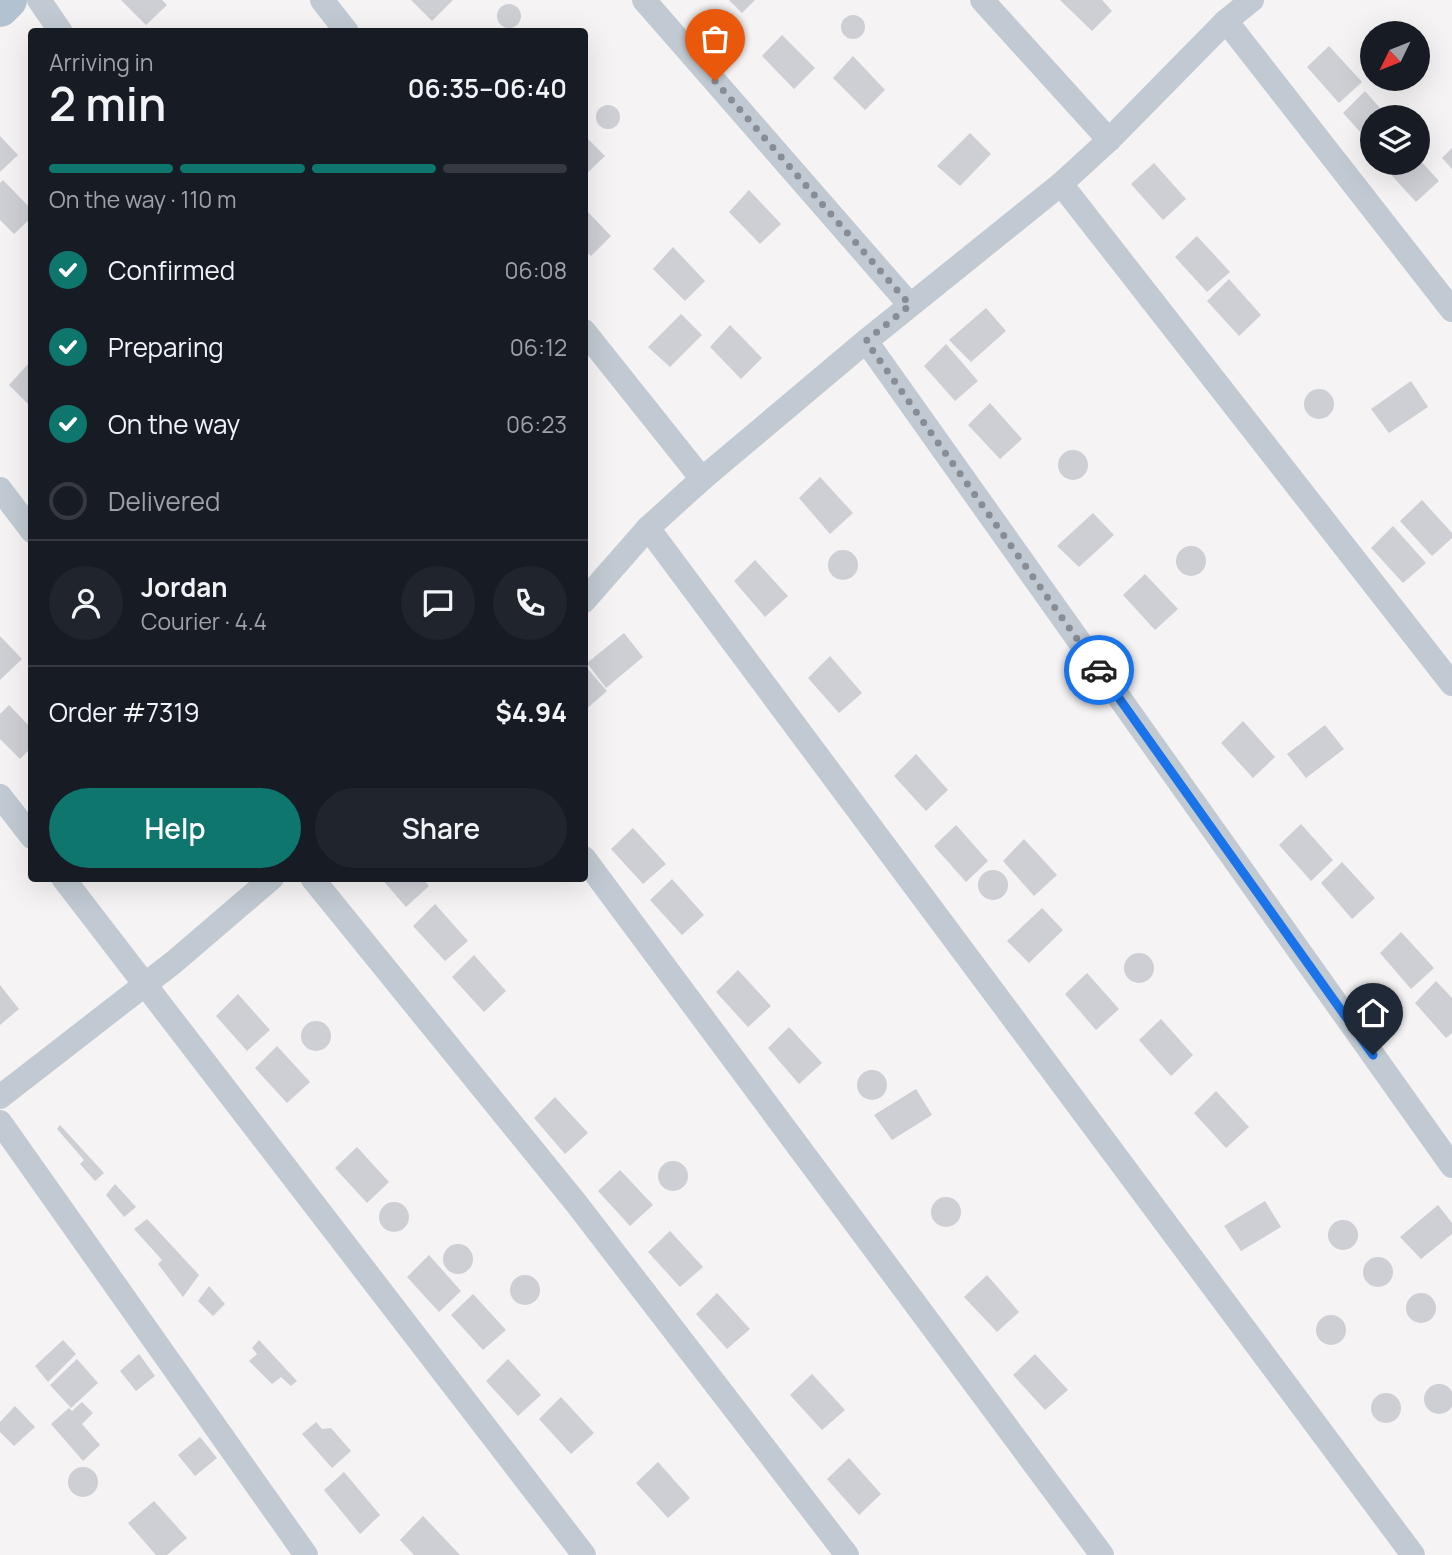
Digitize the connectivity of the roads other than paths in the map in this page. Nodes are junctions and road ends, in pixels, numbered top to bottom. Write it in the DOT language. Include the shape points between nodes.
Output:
graph roads {
  1 [pos="8,0"];
  2 [pos="38,0"];
  3 [pos="323,0"];
  4 [pos="644,0"];
  5 [pos="982,0"];
  6 [pos="1252,0"];
  7 [pos="0,8"];
  8 [pos="1226,21"];
  9 [pos="58,28"];
  10 [pos="344,28"];
  11 [pos="1109,140"];
  12 [pos="1061,184"];
  13 [pos="910,305"];
  14 [pos="1452,310"];
  15 [pos="588,336"];
  16 [pos="866,341"];
  17 [pos="702,479"];
  18 [pos="0,489"];
  19 [pos="28,526"];
  20 [pos="649,528"];
  21 [pos="588,597"];
  22 [pos="1452,684"];
  23 [pos="0,796"];
  24 [pos="28,832"];
  25 [pos="588,863"];
  26 [pos="66,882"];
  27 [pos="267,882"];
  28 [pos="315,882"];
  29 [pos="145,984"];
  30 [pos="0,1097"];
  31 [pos="0,1122"];
  32 [pos="1452,1166"];
  33 [pos="306,1555"];
  34 [pos="584,1555"];
  35 [pos="847,1555"];
  36 [pos="1102,1555"];
  37 [pos="1413,1555"];
  1 -- 7 [label="main road"];
  2 -- 9 [label="street"];
  3 -- 10 [label="street"];
  4 -- 13 [label="street"];
  5 -- 11 [label="street"];
  6 -- 8 [label="street"];
  8 -- 11 [label="street"];
  8 -- 14 [label="street"];
  11 -- 12 [label="street"];
  12 -- 13 [label="street"];
  12 -- 22 [label="street"];
  13 -- 16 [label="street"];
  15 -- 17 [label="street"];
  16 -- 17 [label="street"];
  16 -- 32 [label="street"];
  17 -- 20 [label="street"];
  18 -- 19 [label="street"];
  20 -- 21 [label="street"];
  20 -- 37 [label="street"];
  23 -- 24 [label="street"];
  25 -- 36 [label="street"];
  26 -- 29 [label="street"];
  27 -- 29 [label="street"];
  28 -- 35 [label="street" via="576,1203"];
  29 -- 30 [label="street"];
  29 -- 34 [label="street"];
  31 -- 33 [label="street"];
}
